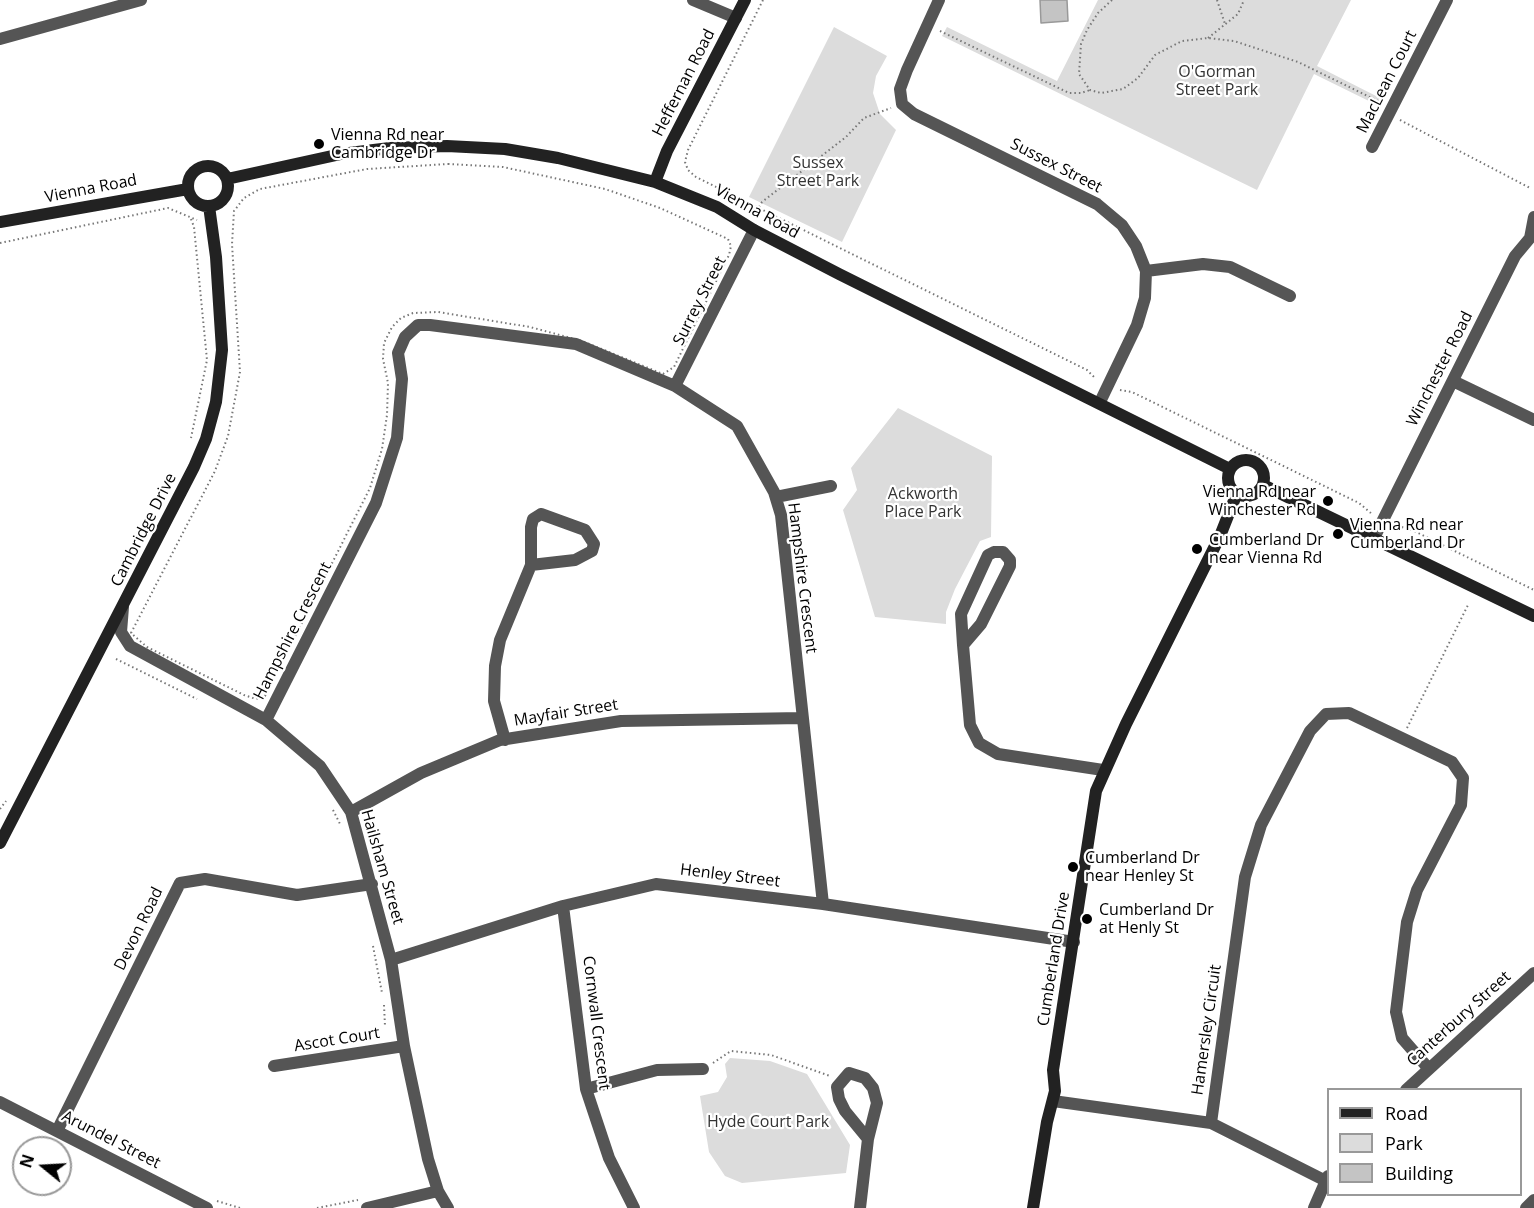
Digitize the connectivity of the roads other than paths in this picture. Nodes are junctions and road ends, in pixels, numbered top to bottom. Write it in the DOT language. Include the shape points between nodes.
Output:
graph roads {
  1 [pos="141,0"];
  2 [pos="693,0"];
  3 [pos="745,0"];
  4 [pos="939,0"];
  5 [pos="1447,0"];
  6 [pos="736,18"];
  7 [pos="0,39"];
  8 [pos="1372,147"];
  9 [pos="227,179"];
  10 [pos="655,182"];
  11 [pos="188,189"];
  12 [pos="209,206"];
  13 [pos="1534,217"];
  14 [pos="0,222"];
  15 [pos="754,230"];
  16 [pos="1532,238"];
  17 [pos="1146,271"];
  18 [pos="1290,296"];
  19 [pos="1453,381"];
  20 [pos="675,386"];
  21 [pos="1100,402"];
  22 [pos="1534,420"];
  23 [pos="1230,469"];
  24 [pos="1263,485"];
  25 [pos="831,486"];
  26 [pos="1237,493"];
  27 [pos="776,497"];
  28 [pos="1374,538"];
  29 [pos="531,565"];
  30 [pos="123,607"];
  31 [pos="1534,616"];
  32 [pos="963,645"];
  33 [pos="802,718"];
  34 [pos="266,720"];
  35 [pos="505,740"];
  36 [pos="1103,770"];
  37 [pos="351,812"];
  38 [pos="2,837"];
  39 [pos="372,884"];
  40 [pos="823,904"];
  41 [pos="563,906"];
  42 [pos="1074,942"];
  43 [pos="391,960"];
  44 [pos="1534,973"];
  45 [pos="404,1046"];
  46 [pos="274,1066"];
  47 [pos="703,1069"];
  48 [pos="1430,1069"];
  49 [pos="1408,1088"];
  50 [pos="586,1089"];
  51 [pos="1053,1101"];
  52 [pos="0,1102"];
  53 [pos="1211,1123"];
  54 [pos="57,1131"];
  55 [pos="868,1139"];
  56 [pos="1327,1179"];
  57 [pos="438,1191"];
  58 [pos="1534,1200"];
  59 [pos="207,1208"];
  60 [pos="367,1208"];
  61 [pos="448,1208"];
  62 [pos="634,1208"];
  63 [pos="860,1208"];
  64 [pos="1033,1208"];
  65 [pos="1314,1208"];
  66 [pos="1526,1208"];
  1 -- 7 [label="street"];
  2 -- 6 [label="street"];
  3 -- 6 [label="main road, Heffernan Road"];
  4 -- 17 [label="street, Sussex Street" via="900,89 902,104 914,114 1097,204 1122,225"];
  5 -- 8 [label="street, MacLean Court"];
  6 -- 10 [label="main road, Heffernan Road"];
  9 -- 10 [label="main road, Vienna Road" via="341,154 447,146 505,149 558,158"];
  9 -- 11 [label="main road" via="213,166 200,168 190,176"];
  9 -- 12 [label="main road" via="225,198"];
  10 -- 15 [label="main road, Vienna Road" via="717,207"];
  11 -- 12 [label="main road" via="197,203"];
  11 -- 14 [label="main road, Vienna Road"];
  12 -- 30 [label="main road, Cambridge Drive" via="222,350 216,402 195,467"];
  13 -- 16 [label="street, Winchester Road"];
  15 -- 20 [label="street, Surrey Street"];
  15 -- 21 [label="main road, Vienna Road"];
  16 -- 19 [label="street, Winchester Road" via="1515,256"];
  17 -- 18 [label="street" via="1203,264 1230,267"];
  17 -- 21 [label="street, Sussex Street" via="1145,298 1137,325"];
  19 -- 22 [label="street"];
  19 -- 28 [label="street, Winchester Road"];
  20 -- 27 [label="street, Hampshire Crescent" via="737,426"];
  20 -- 34 [label="street, Hampshire Crescent" via="576,344 418,325 405,337 398,353 402,380 397,438 376,503"];
  21 -- 23 [label="main road, Vienna Road"];
  23 -- 24 [label="main road" via="1245,459 1257,462 1264,473"];
  23 -- 26 [label="main road" via="1229,485"];
  24 -- 26 [label="main road" via="1249,496"];
  24 -- 28 [label="main road"];
  25 -- 27 [label="street"];
  26 -- 36 [label="main road, Cumberland Drive" via="1220,536"];
  27 -- 33 [label="street, Hampshire Crescent"];
  28 -- 31 [label="main road"];
  29 -- 29 [label="street" via="531,527 537,516 548,515 585,530 594,544 584,557"];
  29 -- 35 [label="street" via="500,640 495,666 494,701"];
  30 -- 34 [label="street, Hailsham Street" via="121,632 130,645"];
  30 -- 38 [label="main road, Cambridge Drive"];
  32 -- 32 [label="street" via="961,614 988,555 1003,552 1010,566 981,624"];
  32 -- 36 [label="street" via="970,725 979,743 998,754"];
  33 -- 35 [label="street, Mayfair Street" via="621,721"];
  33 -- 40 [label="street, Hampshire Crescent"];
  34 -- 37 [label="street, Hailsham Street" via="320,766"];
  35 -- 37 [label="street, Mayfair Street" via="421,773"];
  36 -- 42 [label="main road, Cumberland Drive" via="1091,819"];
  37 -- 39 [label="street, Hailsham Street"];
  39 -- 43 [label="street, Hailsham Street"];
  39 -- 54 [label="street, Devon Road" via="297,895 205,879 180,883"];
  40 -- 41 [label="street, Henley Street" via="656,884"];
  40 -- 42 [label="street, Henley Street"];
  41 -- 43 [label="street, Henley Street"];
  41 -- 50 [label="street, Cornwall Crescent"];
  42 -- 51 [label="main road, Cumberland Drive" via="1053,1070"];
  43 -- 45 [label="street, Hailsham Street"];
  44 -- 48 [label="street, Canterbury Street"];
  45 -- 46 [label="street, Ascot Court"];
  45 -- 57 [label="street, Hailsham Street"];
  47 -- 50 [label="street" via="657,1070"];
  48 -- 49 [label="street, Canterbury Street"];
  48 -- 53 [label="street, Hamersley Circuit" via="1402,1038 1396,1012 1407,922 1417,890 1461,805 1463,778 1452,762 1349,713 1326,714 1310,731 1261,825 1245,878"];
  50 -- 62 [label="street, Cornwall Crescent" via="609,1158"];
  51 -- 53 [label="street"];
  51 -- 64 [label="main road, Cumberland Drive"];
  52 -- 54 [label="street, Arundel Street"];
  53 -- 56 [label="street"];
  54 -- 59 [label="street, Arundel Street"];
  55 -- 55 [label="street" via="839,1100 837,1087 849,1073 857,1073 873,1088 877,1103"];
  55 -- 63 [label="street"];
  56 -- 65 [label="street"];
  57 -- 60 [label="street"];
  57 -- 61 [label="street, Hailsham Street"];
  58 -- 66 [label="street"];
}
